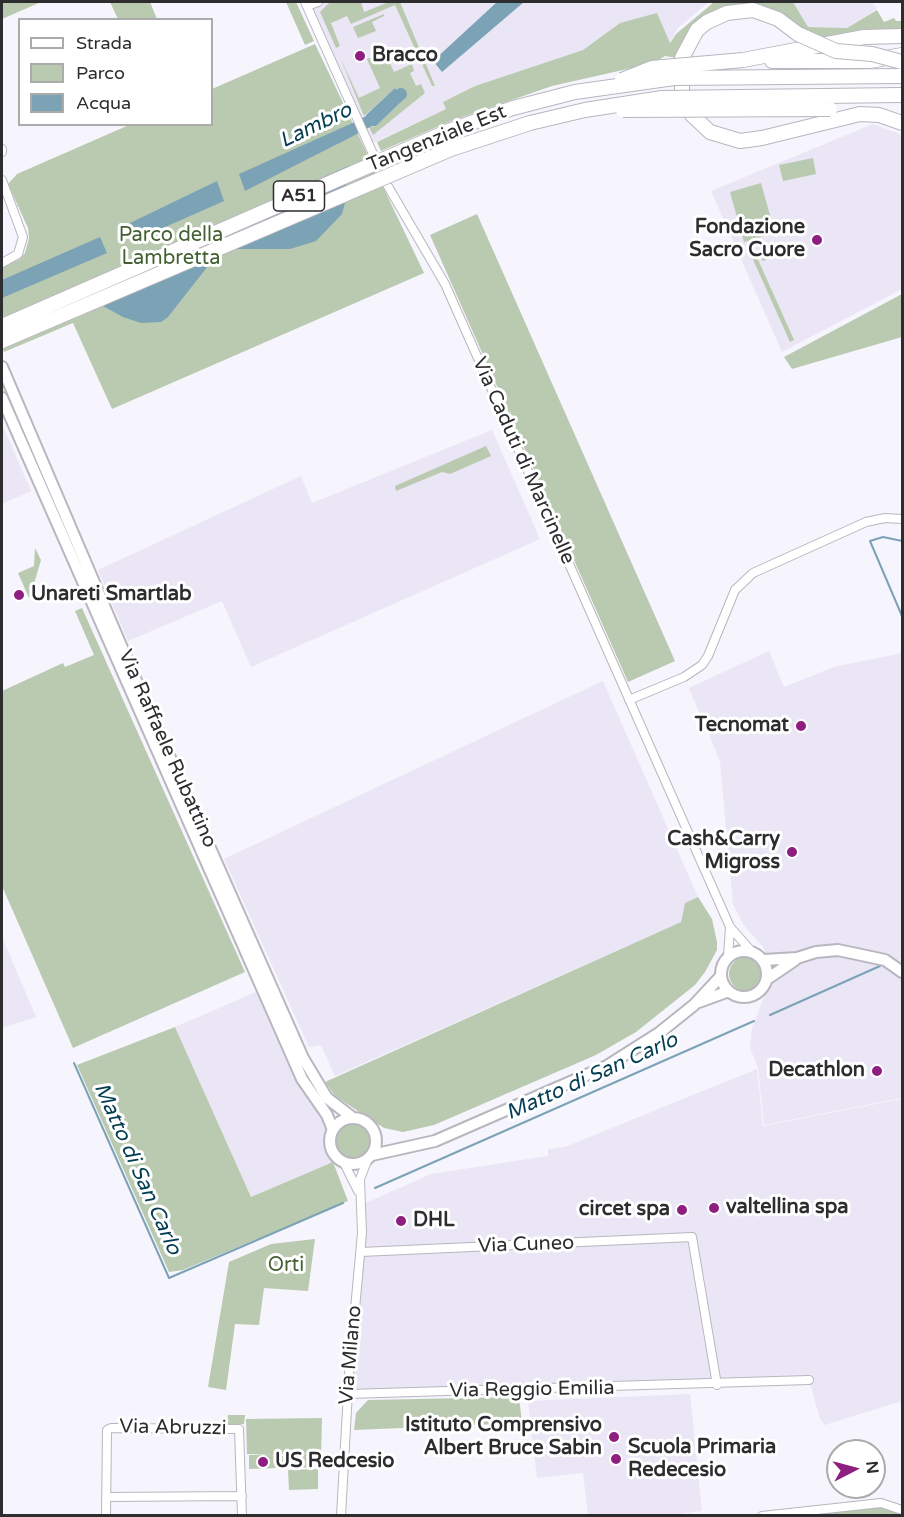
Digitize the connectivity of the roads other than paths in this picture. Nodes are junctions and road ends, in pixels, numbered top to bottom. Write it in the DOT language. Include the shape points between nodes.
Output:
graph roads {
  1 [pos="318,2"];
  2 [pos="306,4"];
  3 [pos="903,36"];
  4 [pos="903,55"];
  5 [pos="743,60"];
  6 [pos="903,62"];
  7 [pos="903,76"];
  8 [pos="605,87"];
  9 [pos="903,95"];
  10 [pos="585,110"];
  11 [pos="903,121"];
  12 [pos="2,180"];
  13 [pos="2,263"];
  14 [pos="2,326"];
  15 [pos="2,341"];
  16 [pos="2,367"];
  17 [pos="2,398"];
  18 [pos="903,519"];
  19 [pos="629,700"];
  20 [pos="730,927"];
  21 [pos="752,952"];
  22 [pos="728,957"];
  23 [pos="797,958"];
  24 [pos="764,960"];
  25 [pos="890,962"];
  26 [pos="903,962"];
  27 [pos="903,972"];
  28 [pos="721,976"];
  29 [pos="767,979"];
  30 [pos="729,992"];
  31 [pos="693,1005"];
  32 [pos="353,1118"];
  33 [pos="333,1130"];
  34 [pos="376,1136"];
  35 [pos="408,1147"];
  36 [pos="369,1158"];
  37 [pos="344,1162"];
  38 [pos="360,1198"];
  39 [pos="361,1252"];
  40 [pos="809,1380"];
  41 [pos="717,1385"];
  42 [pos="348,1394"];
  43 [pos="242,1496"];
  44 [pos="106,1497"];
  45 [pos="899,1508"];
  46 [pos="784,1514"];
  47 [pos="106,1515"];
  48 [pos="242,1515"];
  49 [pos="340,1515"];
  50 [pos="762,1515"];
  1 -- 2 [label="street"];
  2 -- 19 [label="street, Via Caduti di Marcinelle" via="386,183 445,284"];
  3 -- 5 [label="highway" via="864,37"];
  4 -- 5 [label="highway" via="870,61"];
  5 -- 8 [label="highway, bridge" via="652,68"];
  6 -- 11 [label="highway, bridge" via="826,48 778,19 753,10 727,13 698,30 682,58 680,80 692,115 710,132 728,139 749,141 866,114"];
  7 -- 8 [label="highway, Tangenziale Est / A51, bridge" via="742,75"];
  8 -- 14 [label="highway, Tangenziale Est / A51, bridge" via="513,108 451,130"];
  9 -- 10 [label="highway, Tangenziale Est / A51, bridge" via="662,98"];
  10 -- 11 [label="highway, bridge" via="874,110"];
  10 -- 15 [label="highway, Tangenziale Est / A51, bridge" via="451,149"];
  12 -- 13 [label="street" via="23,237 18,254"];
  16 -- 32 [label="street, Via Raffaele Rubattino" via="303,1058 327,1098"];
  17 -- 33 [label="street, Via Raffaele Rubattino" via="298,1069"];
  18 -- 19 [label="street" via="866,522 753,573 735,590 702,664 684,677"];
  19 -- 20 [label="street, Via Caduti di Marcinelle"];
  20 -- 21 [label="street, Via Caduti di Marcinelle"];
  20 -- 22 [label="street, Via Caduti di Marcinelle"];
  21 -- 22 [label="street" via="738,951"];
  21 -- 24 [label="street"];
  22 -- 28 [label="street"];
  23 -- 24 [label="street"];
  23 -- 25 [label="street" via="838,950"];
  23 -- 29 [label="street"];
  24 -- 29 [label="street"];
  25 -- 26 [label="street"];
  25 -- 27 [label="street"];
  28 -- 30 [label="street"];
  28 -- 31 [label="street"];
  29 -- 30 [label="street" via="762,989 751,996"];
  30 -- 31 [label="street"];
  31 -- 35 [label="street" via="643,1045 607,1066 455,1133"];
  32 -- 33 [label="street"];
  32 -- 34 [label="street, Via Raffaele Rubattino" via="368,1123"];
  33 -- 37 [label="street, Via Raffaele Rubattino" via="333,1154"];
  34 -- 35 [label="street, Via Raffaele Rubattino" via="388,1144"];
  34 -- 36 [label="street" via="376,1146"];
  35 -- 36 [label="street"];
  36 -- 37 [label="street" via="352,1164"];
  36 -- 38 [label="street, Via Milano" via="360,1173"];
  37 -- 38 [label="street, Via Milano"];
  38 -- 39 [label="street, Via Milano"];
  39 -- 41 [label="street, Via Cuneo" via="692,1237"];
  39 -- 42 [label="street, Via Milano"];
  40 -- 41 [label="street, Via Reggio Emilia"];
  41 -- 42 [label="street, Via Reggio Emilia"];
  42 -- 49 [label="street, Via Milano"];
  43 -- 44 [label="street"];
  43 -- 44 [label="street, Via Abruzzi" via="239,1429 111,1428 107,1430"];
  43 -- 48 [label="street, Via Abruzzi"];
  44 -- 47 [label="street, Via Abruzzi"];
  45 -- 46 [label="street" via="868,1503"];
  46 -- 50 [label="street"];
}
